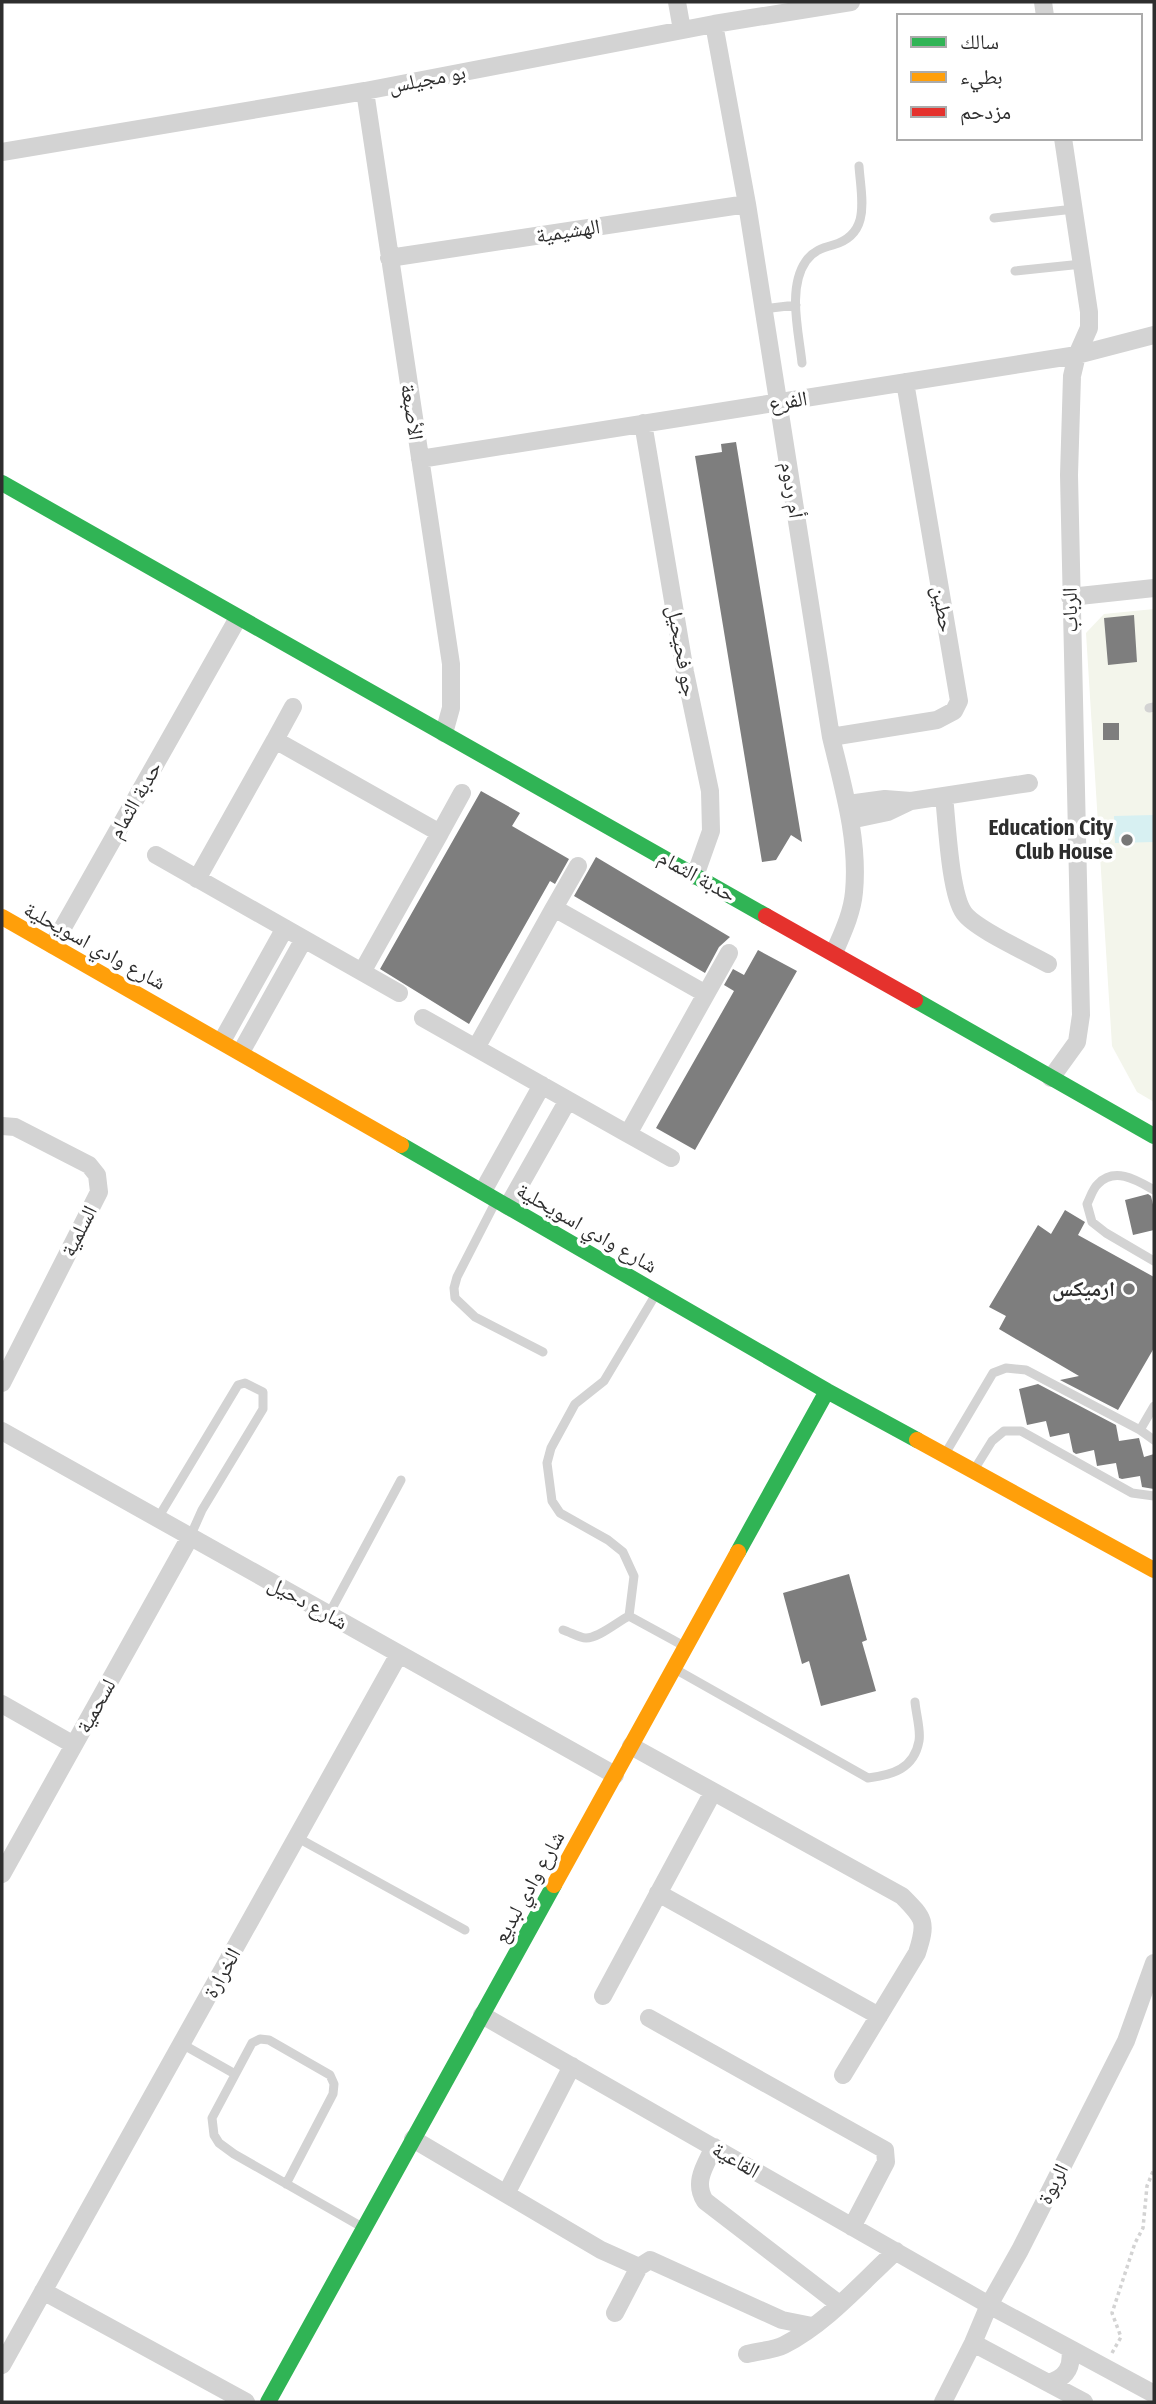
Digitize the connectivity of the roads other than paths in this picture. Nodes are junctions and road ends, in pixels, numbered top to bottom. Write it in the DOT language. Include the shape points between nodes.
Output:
graph roads {
  1 [pos="677,2"];
  2 [pos="851,2"];
  3 [pos="714,24"];
  4 [pos="682,30"];
  5 [pos="365,91"];
  6 [pos="1063,140"];
  7 [pos="2,152"];
  8 [pos="859,166"];
  9 [pos="747,204"];
  10 [pos="1074,209"];
  11 [pos="994,218"];
  12 [pos="389,258"];
  13 [pos="1083,264"];
  14 [pos="1015,271"];
  15 [pos="796,305"];
  16 [pos="763,309"];
  17 [pos="1154,335"];
  18 [pos="1077,355"];
  19 [pos="802,363"];
  20 [pos="905,382"];
  21 [pos="778,402"];
  22 [pos="643,423"];
  23 [pos="419,459"];
  24 [pos="2,483"];
  25 [pos="1154,589"];
  26 [pos="1070,597"];
  27 [pos="238,618"];
  28 [pos="293,707"];
  29 [pos="444,733"];
  30 [pos="831,737"];
  31 [pos="275,740"];
  32 [pos="1029,783"];
  33 [pos="462,793"];
  34 [pos="944,796"];
  35 [pos="849,812"];
  36 [pos="440,833"];
  37 [pos="156,855"];
  38 [pos="578,866"];
  39 [pos="695,876"];
  40 [pos="197,879"];
  41 [pos="554,908"];
  42 [pos="2,918"];
  43 [pos="285,928"];
  44 [pos="304,939"];
  45 [pos="53,945"];
  46 [pos="729,953"];
  47 [pos="834,953"];
  48 [pos="1048,964"];
  49 [pos="362,972"];
  50 [pos="399,993"];
  51 [pos="706,994"];
  52 [pos="423,1017"];
  53 [pos="222,1041"];
  54 [pos="476,1048"];
  55 [pos="241,1052"];
  56 [pos="1051,1078"];
  57 [pos="542,1085"];
  58 [pos="568,1100"];
  59 [pos="2,1126"];
  60 [pos="628,1134"];
  61 [pos="1154,1136"];
  62 [pos="671,1158"];
  63 [pos="1154,1190"];
  64 [pos="496,1199"];
  65 [pos="1154,1261"];
  66 [pos="657,1292"];
  67 [pos="543,1352"];
  68 [pos="2,1384"];
  69 [pos="827,1391"];
  70 [pos="1154,1406"];
  71 [pos="1140,1430"];
  72 [pos="2,1431"];
  73 [pos="1154,1440"];
  74 [pos="944,1455"];
  75 [pos="974,1471"];
  76 [pos="401,1480"];
  77 [pos="1154,1496"];
  78 [pos="158,1518"];
  79 [pos="190,1537"];
  80 [pos="1154,1570"];
  81 [pos="329,1614"];
  82 [pos="629,1616"];
  83 [pos="563,1630"];
  84 [pos="686,1647"];
  85 [pos="399,1654"];
  86 [pos="674,1669"];
  87 [pos="915,1702"];
  88 [pos="2,1704"];
  89 [pos="74,1745"];
  90 [pos="631,1746"];
  91 [pos="615,1775"];
  92 [pos="713,1792"];
  93 [pos="298,1838"];
  94 [pos="2,1874"];
  95 [pos="658,1894"];
  96 [pos="465,1930"];
  97 [pos="1154,1963"];
  98 [pos="603,1996"];
  99 [pos="482,2015"];
  100 [pos="879,2016"];
  101 [pos="649,2018"];
  102 [pos="182,2044"];
  103 [pos="572,2066"];
  104 [pos="235,2074"];
  105 [pos="843,2075"];
  106 [pos="413,2139"];
  107 [pos="714,2147"];
  108 [pos="286,2184"];
  109 [pos="506,2194"];
  110 [pos="852,2227"];
  111 [pos="364,2228"];
  112 [pos="896,2251"];
  113 [pos="639,2267"];
  114 [pos="43,2291"];
  115 [pos="839,2304"];
  116 [pos="989,2305"];
  117 [pos="615,2313"];
  118 [pos="812,2326"];
  119 [pos="974,2343"];
  120 [pos="1070,2349"];
  121 [pos="747,2354"];
  122 [pos="2,2365"];
  123 [pos="1048,2382"];
  124 [pos="1154,2394"];
  125 [pos="271,2401"];
  126 [pos="246,2402"];
  127 [pos="943,2402"];
  128 [pos="1084,2402"];
  1 -- 4 [label="street"];
  2 -- 3 [label="street, بو مجيلس"];
  3 -- 4 [label="street, بو مجيلس"];
  3 -- 9 [label="street, أم ردوم"];
  4 -- 5 [label="street, بو مجيلس"];
  5 -- 7 [label="street, بو مجيلس"];
  5 -- 12 [label="street, الأصبعة"];
  6 -- 10 [label="street, الرباب"];
  8 -- 15 [label="lane" via="862,214 858,226 844,242 813,252 804,263"];
  9 -- 12 [label="street, الهشيمية"];
  9 -- 16 [label="street, أم ردوم"];
  10 -- 11 [label="lane"];
  10 -- 13 [label="street, الرباب"];
  12 -- 23 [label="street, الأصبعة"];
  13 -- 14 [label="lane"];
  13 -- 18 [label="street, الرباب" via="1089,328"];
  15 -- 16 [label="lane"];
  15 -- 19 [label="lane"];
  16 -- 21 [label="street, أم ردوم"];
  17 -- 18 [label="street, الفرع"];
  18 -- 20 [label="street, الفرع"];
  18 -- 26 [label="street, الرباب" via="1072,376 1069,475"];
  20 -- 21 [label="street, الفرع"];
  20 -- 30 [label="street, حطين" via="958,701 954,711 937,720"];
  21 -- 22 [label="street, الفرع"];
  21 -- 30 [label="street, أم ردوم"];
  22 -- 23 [label="street, الفرع"];
  22 -- 39 [label="street, جو فحيحيل" via="710,791 711,831"];
  23 -- 29 [label="street, الأصبعة" via="452,664 451,708"];
  24 -- 27 [label="street, حدبة الثمام"];
  25 -- 26 [label="street"];
  26 -- 56 [label="street, الرباب" via="1081,1023 1077,1042"];
  27 -- 29 [label="street, حدبة الثمام"];
  27 -- 45 [label="street, حدبة الثمام"];
  28 -- 31 [label="street"];
  29 -- 39 [label="street, حدبة الثمام"];
  30 -- 35 [label="street, أم ردوم"];
  31 -- 36 [label="street"];
  31 -- 40 [label="street"];
  32 -- 34 [label="street"];
  33 -- 36 [label="street"];
  34 -- 35 [label="street" via="911,801 888,812"];
  34 -- 48 [label="street" via="956,892 965,915"];
  35 -- 47 [label="street, أم ردوم" via="854,892"];
  36 -- 49 [label="street"];
  37 -- 40 [label="street"];
  38 -- 41 [label="street"];
  39 -- 47 [label="street, حدبة الثمام"];
  40 -- 43 [label="street"];
  41 -- 51 [label="street"];
  41 -- 54 [label="street"];
  42 -- 45 [label="street, شارع وادي اسويحلية"];
  43 -- 44 [label="street"];
  43 -- 53 [label="street"];
  44 -- 49 [label="street"];
  44 -- 55 [label="street"];
  45 -- 53 [label="street, شارع وادي اسويحلية"];
  46 -- 51 [label="street"];
  47 -- 56 [label="street, حدبة الثمام"];
  49 -- 50 [label="street"];
  51 -- 60 [label="street"];
  52 -- 54 [label="street"];
  53 -- 55 [label="street, شارع وادي اسويحلية"];
  54 -- 57 [label="street"];
  55 -- 64 [label="street, شارع وادي اسويحلية"];
  56 -- 61 [label="street, حدبة الثمام"];
  57 -- 58 [label="street"];
  57 -- 64 [label="street"];
  58 -- 60 [label="street"];
  58 -- 64 [label="street"];
  59 -- 68 [label="street, السلمية" via="15,1127 89,1165 97,1175 99,1192"];
  60 -- 62 [label="street"];
  63 -- 65 [label="lane" via="1132,1178 1113,1176 1098,1184 1087,1204 1092,1222"];
  64 -- 66 [label="street, شارع وادي اسويحلية"];
  64 -- 67 [label="lane" via="457,1277 455,1298 475,1317"];
  66 -- 69 [label="street, شارع وادي اسويحلية"];
  66 -- 82 [label="lane" via="604,1381 575,1404 547,1463 552,1501 561,1513 623,1552 634,1576"];
  69 -- 74 [label="street, شارع وادي اسويحلية"];
  69 -- 84 [label="street, شارع وادي لبديع"];
  70 -- 71 [label="lane"];
  71 -- 73 [label="lane"];
  71 -- 74 [label="lane" via="1026,1370 1006,1368 993,1373"];
  72 -- 78 [label="street, شارع دحيل"];
  74 -- 75 [label="street, شارع وادي اسويحلية"];
  75 -- 77 [label="lane" via="992,1441 1007,1430 1021,1431 1132,1493"];
  75 -- 80 [label="street, شارع وادي اسويحلية"];
  76 -- 81 [label="lane"];
  78 -- 79 [label="street, شارع دحيل"];
  78 -- 79 [label="lane" via="238,1385 246,1383 263,1392 263,1409"];
  79 -- 81 [label="street, شارع دحيل"];
  79 -- 89 [label="street, لسحمية"];
  81 -- 85 [label="street, شارع دحيل"];
  82 -- 83 [label="lane" via="586,1638"];
  82 -- 84 [label="lane"];
  84 -- 86 [label="street, شارع وادي لبديع"];
  85 -- 91 [label="street, شارع دحيل"];
  85 -- 93 [label="street, الخرارة"];
  86 -- 87 [label="lane" via="868,1778 891,1775 909,1763 919,1741"];
  86 -- 90 [label="street, شارع وادي لبديع"];
  88 -- 89 [label="street"];
  89 -- 94 [label="street, لسحمية"];
  90 -- 91 [label="street, شارع وادي لبديع"];
  90 -- 92 [label="street"];
  91 -- 99 [label="street, شارع وادي لبديع"];
  92 -- 95 [label="street"];
  92 -- 100 [label="street" via="902,1896 922,1916 924,1931 917,1953"];
  93 -- 96 [label="lane"];
  93 -- 102 [label="street, الخرارة"];
  95 -- 98 [label="street"];
  95 -- 100 [label="street"];
  97 -- 116 [label="street, الربوة" via="1126,2041"];
  99 -- 103 [label="street, القاعية"];
  99 -- 106 [label="street, شارع وادي لبديع"];
  100 -- 105 [label="street"];
  101 -- 110 [label="street" via="881,2145 886,2162"];
  102 -- 104 [label="lane"];
  102 -- 114 [label="street, الخرارة"];
  103 -- 107 [label="street, القاعية"];
  103 -- 109 [label="street"];
  104 -- 108 [label="lane" via="212,2118 214,2135 234,2154"];
  104 -- 108 [label="lane" via="252,2043 260,2039 330,2075 333,2094"];
  106 -- 109 [label="street"];
  106 -- 111 [label="street, شارع وادي لبديع"];
  107 -- 110 [label="street, القاعية"];
  107 -- 115 [label="street" via="698,2181 705,2201"];
  108 -- 111 [label="lane"];
  109 -- 113 [label="street"];
  110 -- 112 [label="street, القاعية"];
  111 -- 125 [label="street, شارع وادي لبديع"];
  112 -- 115 [label="street"];
  112 -- 116 [label="street, القاعية"];
  113 -- 117 [label="street"];
  113 -- 118 [label="street" via="656,2261 782,2320"];
  114 -- 122 [label="street, الخرارة"];
  114 -- 126 [label="street"];
  115 -- 118 [label="street"];
  116 -- 119 [label="street, الربوة"];
  116 -- 120 [label="street, القاعية"];
  118 -- 121 [label="street" via="783,2346"];
  119 -- 123 [label="street"];
  119 -- 127 [label="street, الربوة"];
  120 -- 123 [label="street" via="1065,2375"];
  120 -- 124 [label="street, القاعية"];
  123 -- 128 [label="street"];
}
